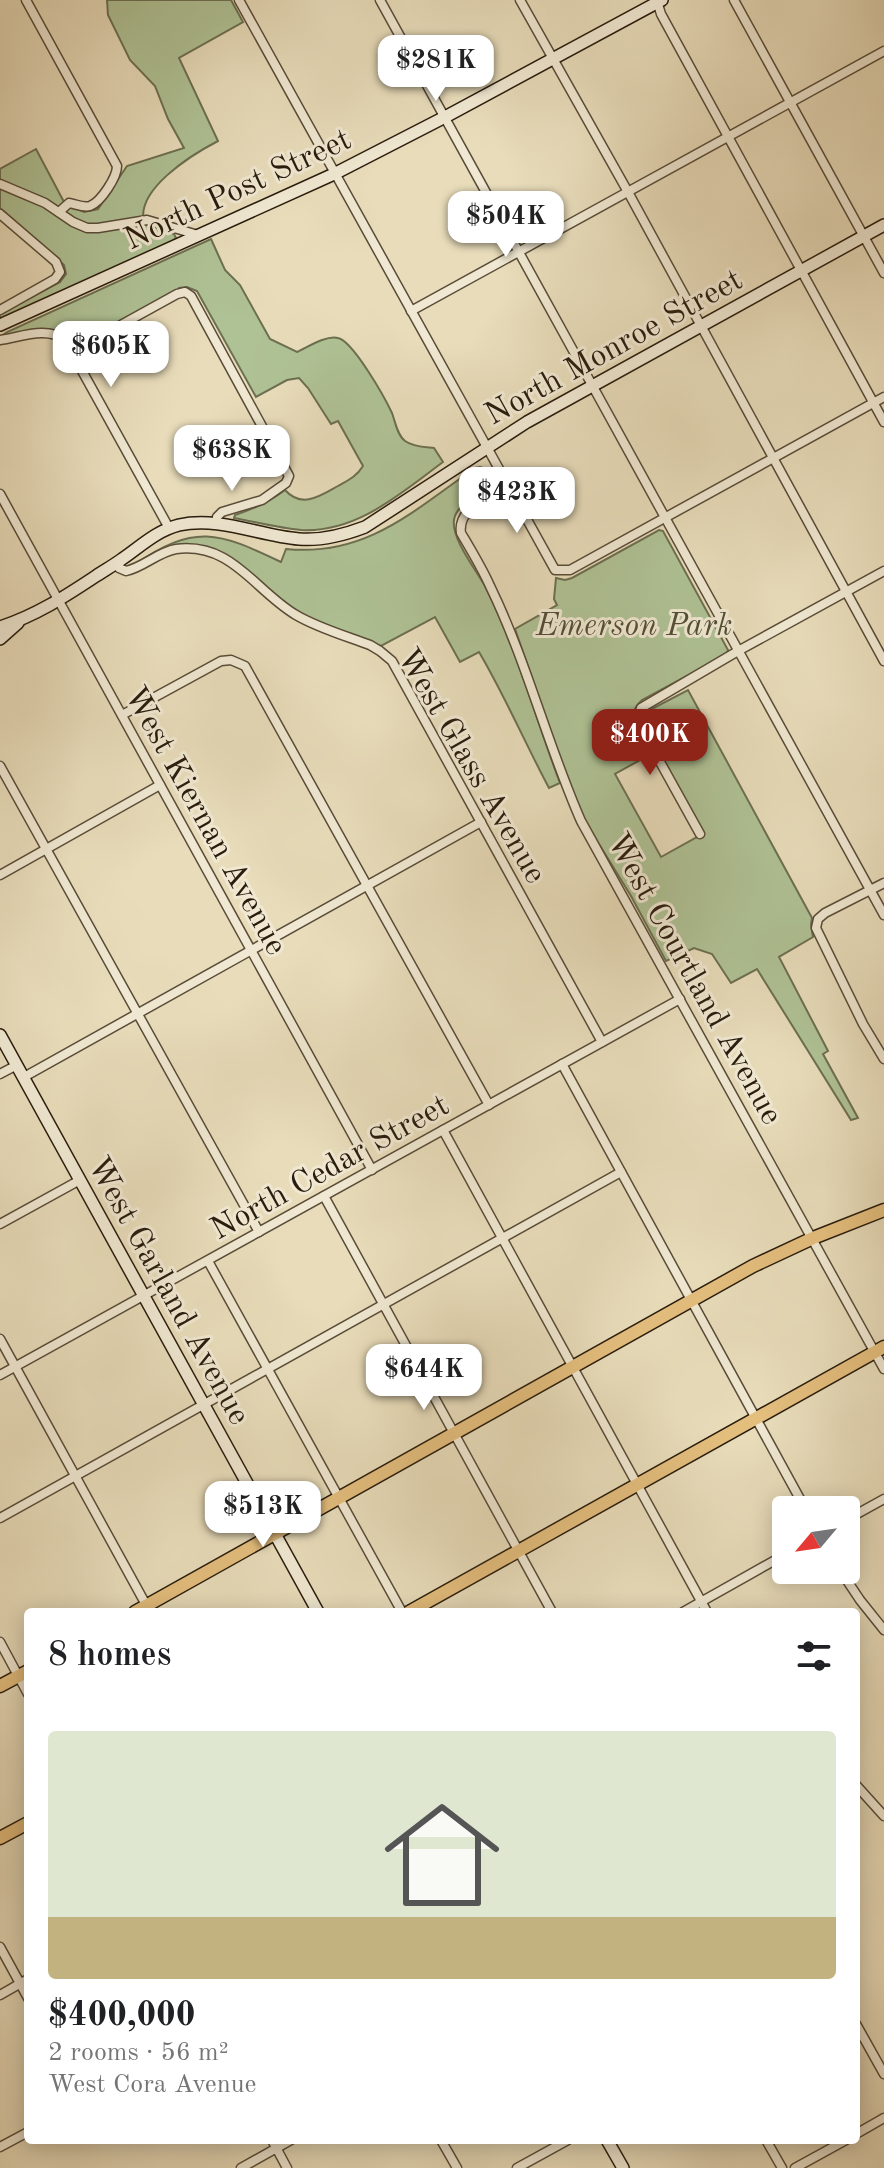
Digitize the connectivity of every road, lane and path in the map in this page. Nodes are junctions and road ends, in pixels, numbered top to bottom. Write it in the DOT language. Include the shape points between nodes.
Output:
graph roads {
  1 [pos="26,0"];
  2 [pos="239,0"];
  3 [pos="380,0"];
  4 [pos="520,0"];
  5 [pos="734,0"];
  6 [pos="659,1"];
  7 [pos="884,51"];
  8 [pos="552,59"];
  9 [pos="790,102"];
  10 [pos="445,117"];
  11 [pos="727,136"];
  12 [pos="334,174"];
  13 [pos="0,184"];
  14 [pos="628,192"];
  15 [pos="59,212"];
  16 [pos="0,214"];
  17 [pos="884,225"];
  18 [pos="198,235"];
  19 [pos="864,236"];
  20 [pos="519,250"];
  21 [pos="801,271"];
  22 [pos="884,273"];
  23 [pos="0,310"];
  24 [pos="411,311"];
  25 [pos="0,325"];
  26 [pos="700,327"];
  27 [pos="0,340"];
  28 [pos="72,352"];
  29 [pos="593,386"];
  30 [pos="884,397"];
  31 [pos="874,403"];
  32 [pos="884,422"];
  33 [pos="486,446"];
  34 [pos="773,459"];
  35 [pos="507,484"];
  36 [pos="0,494"];
  37 [pos="665,518"];
  38 [pos="216,524"];
  39 [pos="169,528"];
  40 [pos="116,564"];
  41 [pos="884,571"];
  42 [pos="847,592"];
  43 [pos="59,600"];
  44 [pos="21,621"];
  45 [pos="0,627"];
  46 [pos="0,639"];
  47 [pos="738,651"];
  48 [pos="884,661"];
  49 [pos="122,715"];
  50 [pos="0,766"];
  51 [pos="160,785"];
  52 [pos="481,822"];
  53 [pos="700,834"];
  54 [pos="46,849"];
  55 [pos="0,875"];
  56 [pos="884,883"];
  57 [pos="367,886"];
  58 [pos="871,891"];
  59 [pos="884,915"];
  60 [pos="252,950"];
  61 [pos="680,999"];
  62 [pos="138,1013"];
  63 [pos="0,1035"];
  64 [pos="602,1042"];
  65 [pos="884,1059"];
  66 [pos="562,1064"];
  67 [pos="17,1065"];
  68 [pos="0,1074"];
  69 [pos="24,1077"];
  70 [pos="489,1105"];
  71 [pos="443,1130"];
  72 [pos="372,1170"];
  73 [pos="621,1172"];
  74 [pos="80,1180"];
  75 [pos="324,1196"];
  76 [pos="884,1210"];
  77 [pos="0,1224"];
  78 [pos="259,1232"];
  79 [pos="502,1237"];
  80 [pos="813,1238"];
  81 [pos="208,1261"];
  82 [pos="144,1296"];
  83 [pos="691,1301"];
  84 [pos="383,1303"];
  85 [pos="0,1339"];
  86 [pos="880,1350"];
  87 [pos="15,1366"];
  88 [pos="572,1366"];
  89 [pos="267,1368"];
  90 [pos="884,1369"];
  91 [pos="0,1375"];
  92 [pos="204,1403"];
  93 [pos="755,1418"];
  94 [pos="454,1432"];
  95 [pos="75,1476"];
  96 [pos="638,1485"];
  97 [pos="798,1496"];
  98 [pos="338,1497"];
  99 [pos="884,1499"];
  100 [pos="860,1512"];
  101 [pos="0,1518"];
  102 [pos="275,1533"];
  103 [pos="519,1551"];
  104 [pos="772,1562"];
  105 [pos="849,1584"];
  106 [pos="702,1602"];
  107 [pos="143,1608"];
  108 [pos="147,1608"];
  109 [pos="316,1608"];
  110 [pos="400,1608"];
  111 [pos="416,1608"];
  112 [pos="550,1608"];
  113 [pos="691,1608"];
  114 [pos="705,1608"];
  115 [pos="884,1630"];
  116 [pos="0,1642"];
  117 [pos="23,1674"];
  118 [pos="0,1686"];
  119 [pos="860,1789"];
  120 [pos="884,1816"];
  121 [pos="24,1825"];
  122 [pos="0,1838"];
  123 [pos="0,1947"];
  124 [pos="24,1982"];
  125 [pos="0,1995"];
  126 [pos="860,2031"];
  127 [pos="884,2074"];
  128 [pos="884,2118"];
  129 [pos="860,2132"];
  130 [pos="24,2134"];
  131 [pos="274,2144"];
  132 [pos="443,2144"];
  133 [pos="561,2144"];
  134 [pos="609,2144"];
  135 [pos="768,2144"];
  136 [pos="839,2144"];
  137 [pos="0,2147"];
  138 [pos="241,2168"];
  139 [pos="287,2168"];
  140 [pos="457,2168"];
  141 [pos="517,2168"];
  142 [pos="623,2168"];
  143 [pos="782,2168"];
  144 [pos="795,2168"];
  1 -- 15 [label="street" via="118,169 94,204 69,203"];
  2 -- 12 [label="street"];
  3 -- 10 [label="street"];
  4 -- 8 [label="street"];
  5 -- 9 [label="street"];
  6 -- 8 [label="street, North Post Street"];
  6 -- 11 [label="street" via="661,14"];
  7 -- 9 [label="street"];
  8 -- 10 [label="street, North Post Street"];
  8 -- 14 [label="street"];
  9 -- 11 [label="street"];
  9 -- 19 [label="street"];
  10 -- 12 [label="street, North Post Street"];
  10 -- 20 [label="street"];
  11 -- 14 [label="street"];
  11 -- 21 [label="street"];
  12 -- 18 [label="street, North Post Street"];
  12 -- 24 [label="street"];
  13 -- 15 [label="street"];
  14 -- 20 [label="street"];
  14 -- 26 [label="street"];
  15 -- 18 [label="street" via="87,228 147,220"];
  16 -- 23 [label="street" via="60,270 55,279"];
  17 -- 19 [label="street, North Monroe Street"];
  18 -- 25 [label="street, North Post Street"];
  19 -- 21 [label="street, North Monroe Street"];
  19 -- 22 [label="street"];
  20 -- 24 [label="street"];
  20 -- 29 [label="street"];
  21 -- 26 [label="street, North Monroe Street"];
  21 -- 31 [label="street"];
  24 -- 33 [label="street"];
  26 -- 29 [label="street, North Monroe Street"];
  26 -- 34 [label="street"];
  27 -- 28 [label="street" via="55,334"];
  28 -- 38 [label="street" via="188,293 289,479 262,500 222,512"];
  28 -- 39 [label="street"];
  29 -- 33 [label="street, North Monroe Street"];
  29 -- 37 [label="street"];
  30 -- 31 [label="street"];
  31 -- 32 [label="street"];
  31 -- 34 [label="street"];
  33 -- 35 [label="street"];
  33 -- 38 [label="street, North Monroe Street" via="375,521 341,535 297,539"];
  34 -- 37 [label="street"];
  34 -- 42 [label="street"];
  35 -- 37 [label="street" via="555,570 570,570"];
  35 -- 61 [label="street, West Courtland Avenue" via="464,514 461,533 519,656 581,821"];
  36 -- 43 [label="street, West Kiernan Avenue"];
  37 -- 47 [label="street"];
  38 -- 39 [label="street, North Monroe Street"];
  39 -- 40 [label="street, North Monroe Street"];
  40 -- 43 [label="street, North Monroe Street"];
  40 -- 52 [label="street, West Glass Avenue" via="126,571 173,550 215,552 294,614 380,651 401,675"];
  41 -- 42 [label="street"];
  42 -- 47 [label="street"];
  42 -- 48 [label="street"];
  43 -- 44 [label="street, North Monroe Street"];
  43 -- 49 [label="street, West Kiernan Avenue"];
  44 -- 45 [label="street, North Monroe Street"];
  44 -- 46 [label="street, North Monroe Street"];
  47 -- 53 [label="street" via="638,713 639,724"];
  47 -- 58 [label="street"];
  49 -- 51 [label="street, West Kiernan Avenue"];
  49 -- 57 [label="street" via="221,661 245,666"];
  50 -- 54 [label="street"];
  51 -- 54 [label="street"];
  51 -- 60 [label="street, West Kiernan Avenue"];
  52 -- 57 [label="street"];
  52 -- 64 [label="street, West Glass Avenue"];
  54 -- 55 [label="street"];
  54 -- 62 [label="street"];
  56 -- 58 [label="street"];
  57 -- 60 [label="street"];
  57 -- 70 [label="street"];
  58 -- 59 [label="street"];
  58 -- 65 [label="street" via="825,913 816,928"];
  60 -- 62 [label="street"];
  60 -- 72 [label="street, West Kiernan Avenue"];
  61 -- 64 [label="street, North Cedar Street"];
  61 -- 80 [label="street, West Courtland Avenue"];
  62 -- 69 [label="street"];
  62 -- 78 [label="street"];
  63 -- 67 [label="street, West Garland Avenue"];
  64 -- 66 [label="street, North Cedar Street"];
  66 -- 70 [label="street, North Cedar Street"];
  66 -- 73 [label="street"];
  67 -- 68 [label="street"];
  67 -- 69 [label="street, West Garland Avenue"];
  69 -- 74 [label="street, West Garland Avenue"];
  70 -- 71 [label="street, North Cedar Street"];
  71 -- 72 [label="street, North Cedar Street"];
  71 -- 79 [label="street"];
  72 -- 75 [label="street, North Cedar Street"];
  73 -- 79 [label="street"];
  73 -- 83 [label="street"];
  74 -- 77 [label="street"];
  74 -- 82 [label="street, West Garland Avenue"];
  75 -- 78 [label="street, North Cedar Street"];
  75 -- 84 [label="street"];
  76 -- 80 [label="main road"];
  78 -- 81 [label="street, North Cedar Street"];
  79 -- 84 [label="street"];
  79 -- 88 [label="street"];
  80 -- 83 [label="main road"];
  80 -- 86 [label="street, West Courtland Avenue"];
  81 -- 82 [label="street, North Cedar Street"];
  81 -- 89 [label="street"];
  82 -- 87 [label="street, North Cedar Street"];
  82 -- 92 [label="street, West Garland Avenue"];
  83 -- 88 [label="main road"];
  83 -- 93 [label="street"];
  84 -- 89 [label="street"];
  84 -- 94 [label="street"];
  85 -- 87 [label="street"];
  86 -- 90 [label="street, West Courtland Avenue"];
  86 -- 93 [label="main road"];
  87 -- 91 [label="street, North Cedar Street"];
  87 -- 95 [label="street"];
  88 -- 94 [label="main road"];
  88 -- 96 [label="street"];
  89 -- 92 [label="street"];
  89 -- 98 [label="street"];
  92 -- 95 [label="street"];
  92 -- 102 [label="street, West Garland Avenue"];
  93 -- 96 [label="main road"];
  93 -- 97 [label="street"];
  94 -- 98 [label="main road"];
  94 -- 103 [label="street"];
  95 -- 101 [label="street"];
  95 -- 107 [label="street"];
  96 -- 103 [label="main road"];
  96 -- 106 [label="street"];
  98 -- 102 [label="main road"];
  98 -- 110 [label="street"];
  99 -- 100 [label="street"];
  102 -- 108 [label="main road"];
  102 -- 109 [label="street, West Garland Avenue"];
  103 -- 111 [label="main road"];
  103 -- 112 [label="street"];
  104 -- 106 [label="street"];
  105 -- 115 [label="street"];
  106 -- 113 [label="street"];
  106 -- 114 [label="street"];
  116 -- 117 [label="street"];
  117 -- 118 [label="main road"];
  119 -- 120 [label="street"];
  121 -- 122 [label="main road"];
  123 -- 124 [label="street"];
  124 -- 125 [label="street"];
  126 -- 127 [label="street"];
  128 -- 129 [label="street"];
  130 -- 137 [label="street"];
  131 -- 138 [label="street"];
  131 -- 139 [label="street"];
  132 -- 140 [label="street"];
  133 -- 141 [label="street"];
  134 -- 142 [label="street"];
  135 -- 143 [label="street"];
  136 -- 144 [label="street"];
}
